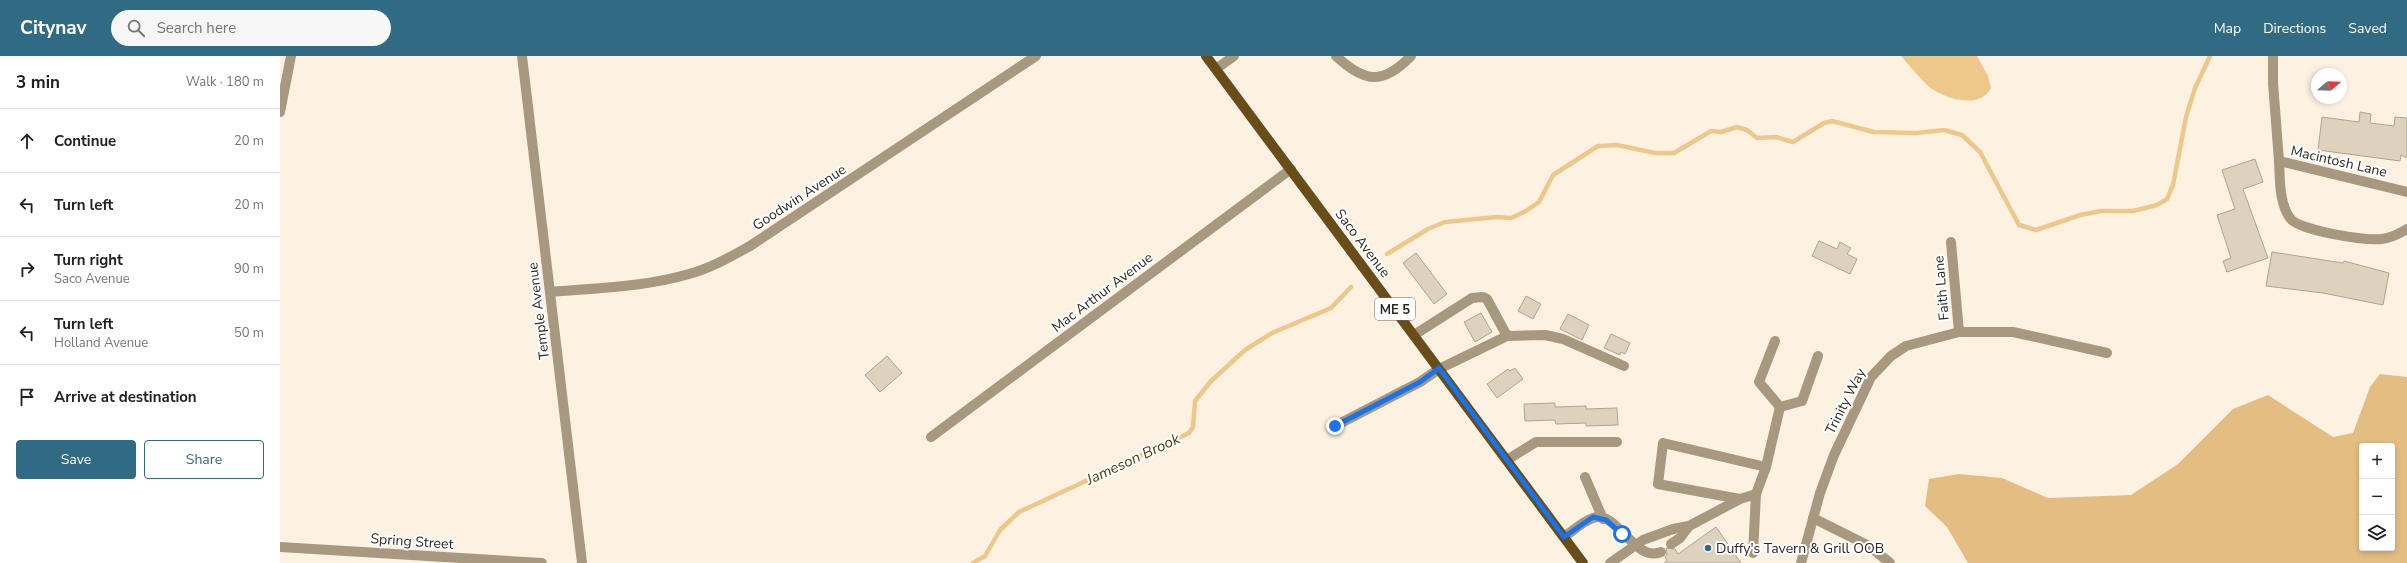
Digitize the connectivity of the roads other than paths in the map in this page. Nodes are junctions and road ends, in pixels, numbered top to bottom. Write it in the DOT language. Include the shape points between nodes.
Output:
graph roads {
  1 [pos="290,56"];
  2 [pos="522,56"];
  3 [pos="1036,56"];
  4 [pos="1206,56"];
  5 [pos="1234,56"];
  6 [pos="1336,56"];
  7 [pos="1411,56"];
  8 [pos="2273,56"];
  9 [pos="1216,70"];
  10 [pos="280,112"];
  11 [pos="2279,161"];
  12 [pos="1291,169"];
  13 [pos="2407,192"];
  14 [pos="2407,229"];
  15 [pos="1951,242"];
  16 [pos="550,292"];
  17 [pos="1959,332"];
  18 [pos="1414,335"];
  19 [pos="1507,336"];
  20 [pos="1775,341"];
  21 [pos="2107,353"];
  22 [pos="1818,356"];
  23 [pos="1624,366"];
  24 [pos="1439,368"];
  25 [pos="1780,407"];
  26 [pos="1335,426"];
  27 [pos="931,437"];
  28 [pos="1617,442"];
  29 [pos="1507,460"];
  30 [pos="1766,467"];
  31 [pos="1585,477"];
  32 [pos="1756,494"];
  33 [pos="1740,499"];
  34 [pos="1598,518"];
  35 [pos="1813,518"];
  36 [pos="1689,526"];
  37 [pos="1564,537"];
  38 [pos="1671,544"];
  39 [pos="1634,545"];
  40 [pos="280,547"];
  41 [pos="1661,552"];
  42 [pos="1753,553"];
  43 [pos="542,563"];
  44 [pos="582,563"];
  45 [pos="1583,563"];
  46 [pos="1610,563"];
  47 [pos="1801,563"];
  48 [pos="1890,563"];
  1 -- 10 [label="street"];
  2 -- 16 [label="street, Temple Avenue"];
  3 -- 16 [label="street, Goodwin Avenue" via="750,246 710,267 656,281"];
  4 -- 9 [label="main road, Saco Avenue / ME 5"];
  5 -- 9 [label="street"];
  6 -- 7 [label="street" via="1352,70 1368,77 1391,74"];
  8 -- 11 [label="street"];
  9 -- 12 [label="main road, Saco Avenue / ME 5"];
  11 -- 13 [label="street, Macintosh Lane"];
  11 -- 14 [label="street, Macintosh Lane" via="2283,202 2295,223 2318,232 2380,240"];
  12 -- 18 [label="main road, Saco Avenue / ME 5"];
  12 -- 27 [label="street, Mac Arthur Avenue"];
  15 -- 17 [label="street, Faith Lane"];
  16 -- 44 [label="street, Temple Avenue"];
  17 -- 21 [label="street, Trinity Way" via="2013,332"];
  17 -- 35 [label="street, Trinity Way" via="1906,346 1890,356 1871,377 1834,455"];
  18 -- 19 [label="street" via="1477,297 1487,299"];
  18 -- 24 [label="main road, Saco Avenue / ME 5"];
  19 -- 23 [label="street" via="1545,335 1563,339"];
  19 -- 24 [label="street"];
  20 -- 25 [label="street" via="1759,382"];
  22 -- 25 [label="street" via="1802,401"];
  24 -- 26 [label="street" via="1420,382"];
  24 -- 29 [label="main road, Saco Avenue / ME 5"];
  25 -- 30 [label="street"];
  28 -- 29 [label="street" via="1536,442"];
  29 -- 37 [label="main road, Saco Avenue / ME 5"];
  30 -- 32 [label="street"];
  30 -- 33 [label="street" via="1663,443 1658,484"];
  31 -- 34 [label="street"];
  32 -- 33 [label="street"];
  32 -- 42 [label="street"];
  33 -- 36 [label="street"];
  34 -- 37 [label="street"];
  34 -- 39 [label="street" via="1611,523"];
  35 -- 47 [label="street, Trinity Way"];
  35 -- 48 [label="street" via="1869,546"];
  36 -- 38 [label="street" via="1680,538"];
  36 -- 39 [label="street" via="1674,529"];
  37 -- 45 [label="main road, Saco Avenue / ME 5"];
  39 -- 41 [label="street" via="1647,555"];
  39 -- 46 [label="street"];
  40 -- 43 [label="street, Spring Street"];
}
